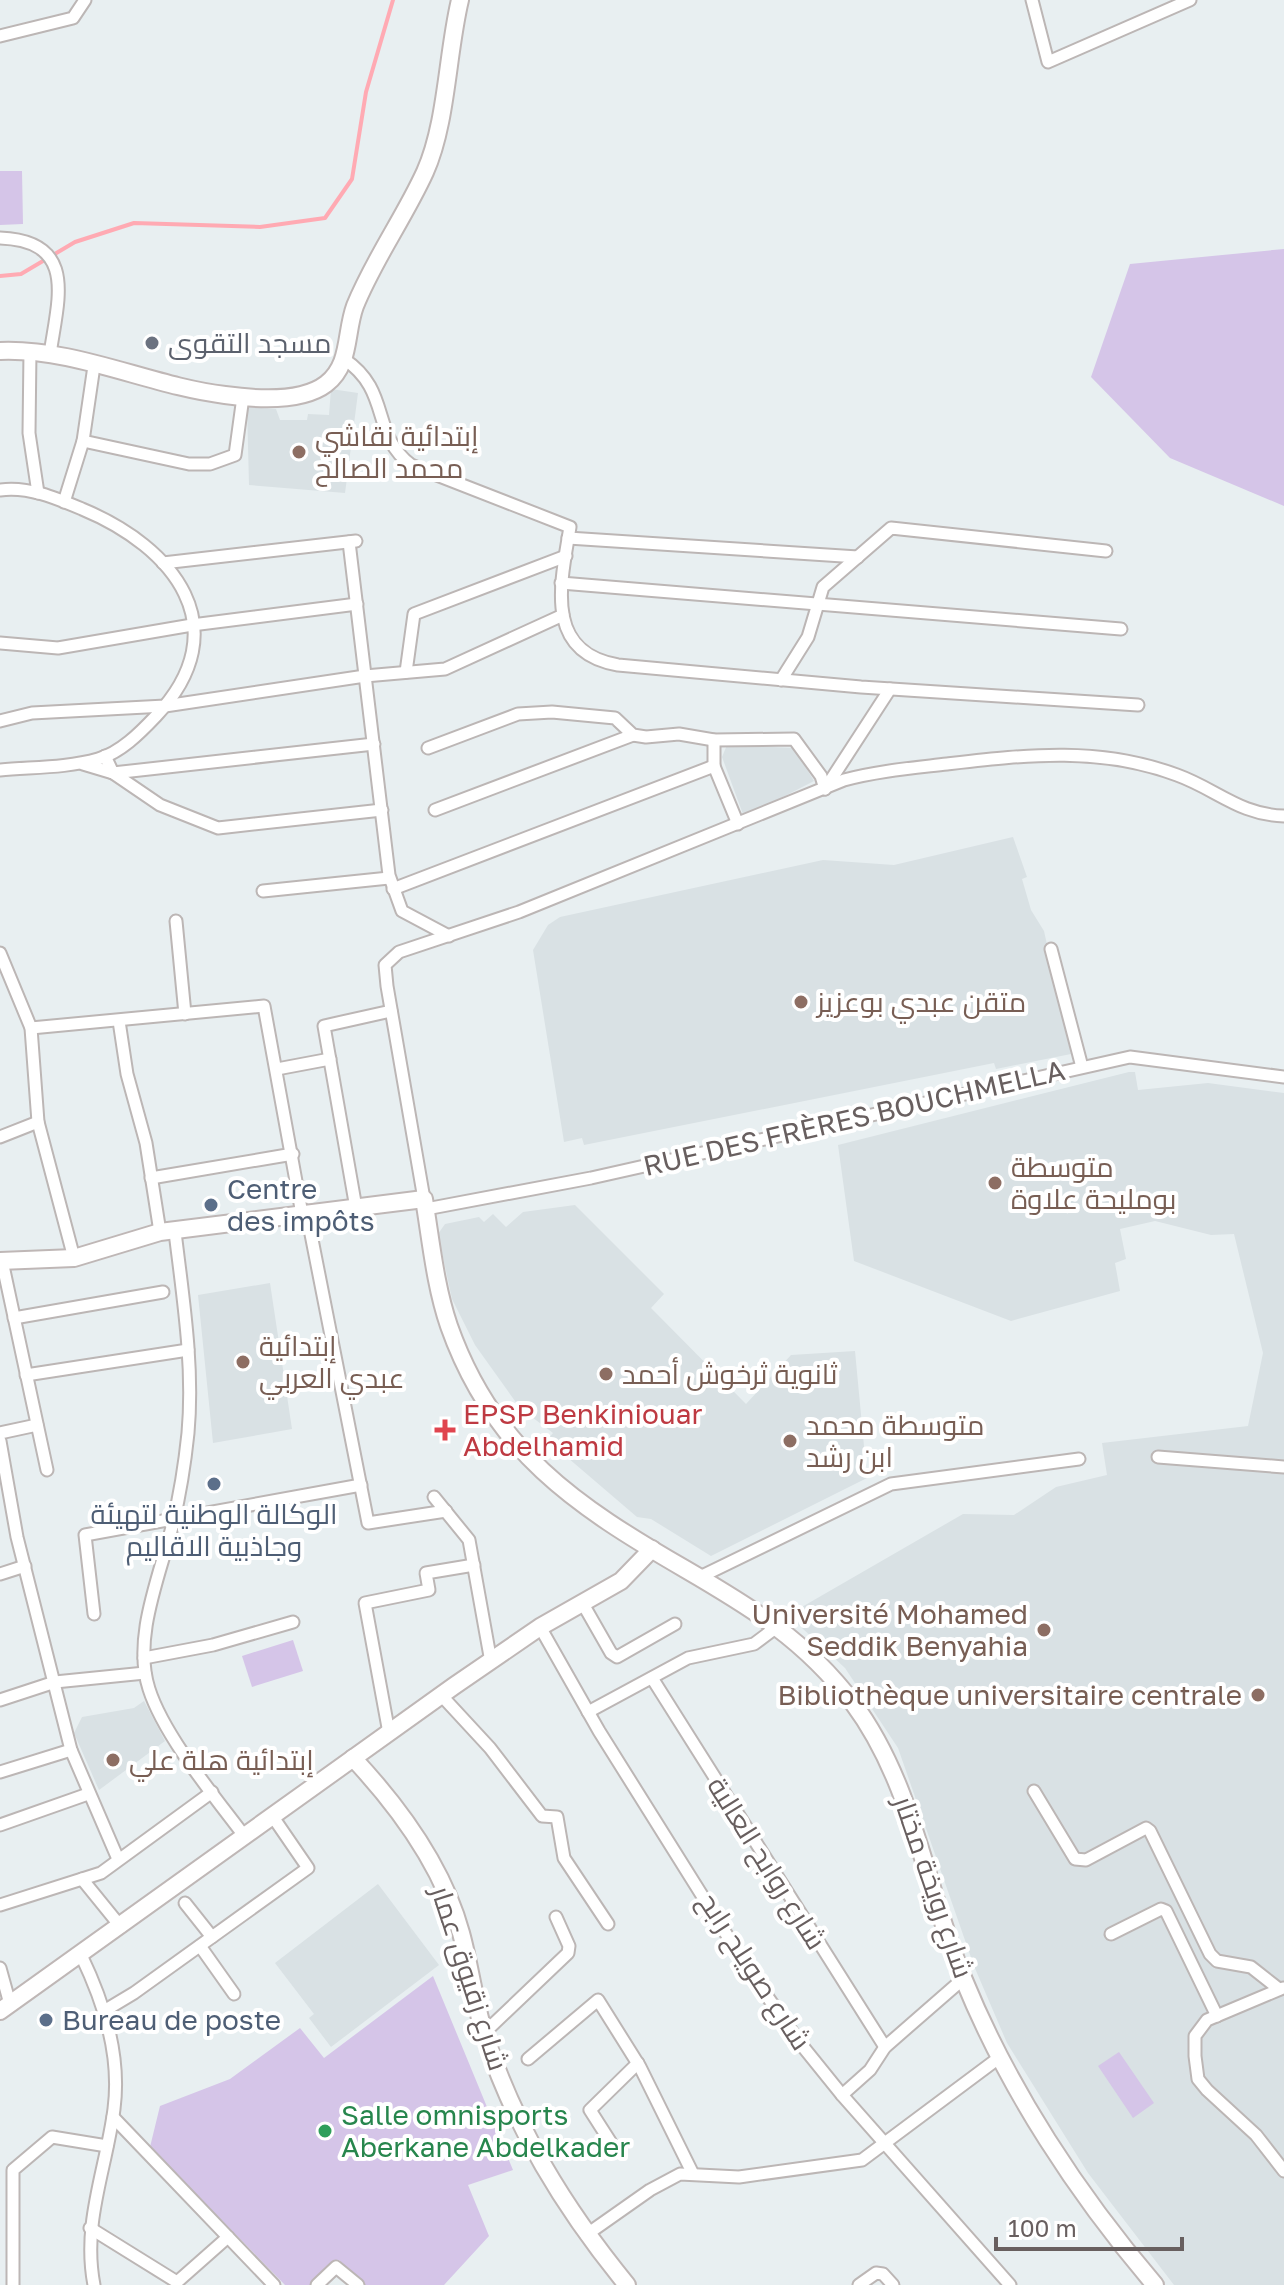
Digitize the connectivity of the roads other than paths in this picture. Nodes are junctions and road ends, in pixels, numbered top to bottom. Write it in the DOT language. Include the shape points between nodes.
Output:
graph roads {
  1 [pos="85,0"];
  2 [pos="460,0"];
  3 [pos="1032,0"];
  4 [pos="1190,0"];
  5 [pos="0,36"];
  6 [pos="0,238"];
  7 [pos="0,351"];
  8 [pos="30,351"];
  9 [pos="50,354"];
  10 [pos="344,359"];
  11 [pos="94,366"];
  12 [pos="243,397"];
  13 [pos="83,441"];
  14 [pos="0,490"];
  15 [pos="38,493"];
  16 [pos="64,502"];
  17 [pos="568,538"];
  18 [pos="1106,551"];
  19 [pos="566,556"];
  20 [pos="858,557"];
  21 [pos="163,563"];
  22 [pos="561,583"];
  23 [pos="357,604"];
  24 [pos="816,606"];
  25 [pos="563,615"];
  26 [pos="192,625"];
  27 [pos="1121,629"];
  28 [pos="0,643"];
  29 [pos="406,672"];
  30 [pos="365,676"];
  31 [pos="781,680"];
  32 [pos="890,689"];
  33 [pos="1138,705"];
  34 [pos="165,706"];
  35 [pos="0,721"];
  36 [pos="633,735"];
  37 [pos="714,740"];
  38 [pos="374,744"];
  39 [pos="428,748"];
  40 [pos="105,756"];
  41 [pos="75,762"];
  42 [pos="714,766"];
  43 [pos="0,770"];
  44 [pos="113,773"];
  45 [pos="825,789"];
  46 [pos="382,810"];
  47 [pos="435,810"];
  48 [pos="1284,816"];
  49 [pos="738,824"];
  50 [pos="391,883"];
  51 [pos="263,891"];
  52 [pos="176,921"];
  53 [pos="449,936"];
  54 [pos="1051,949"];
  55 [pos="0,953"];
  56 [pos="391,1011"];
  57 [pos="185,1014"];
  58 [pos="119,1021"];
  59 [pos="31,1028"];
  60 [pos="330,1059"];
  61 [pos="1082,1067"];
  62 [pos="277,1069"];
  63 [pos="1284,1077"];
  64 [pos="38,1122"];
  65 [pos="0,1137"];
  66 [pos="293,1154"];
  67 [pos="151,1178"];
  68 [pos="425,1204"];
  69 [pos="356,1208"];
  70 [pos="304,1214"];
  71 [pos="168,1232"];
  72 [pos="74,1258"];
  73 [pos="1,1261"];
  74 [pos="163,1292"];
  75 [pos="14,1318"];
  76 [pos="188,1350"];
  77 [pos="26,1375"];
  78 [pos="37,1425"];
  79 [pos="0,1433"];
  80 [pos="0,1441"];
  81 [pos="1158,1457"];
  82 [pos="1079,1459"];
  83 [pos="1284,1467"];
  84 [pos="47,1470"];
  85 [pos="361,1485"];
  86 [pos="434,1497"];
  87 [pos="446,1511"];
  88 [pos="174,1517"];
  89 [pos="652,1549"];
  90 [pos="474,1565"];
  91 [pos="25,1566"];
  92 [pos="0,1574"];
  93 [pos="700,1577"];
  94 [pos="583,1604"];
  95 [pos="94,1614"];
  96 [pos="293,1622"];
  97 [pos="675,1624"];
  98 [pos="778,1626"];
  99 [pos="540,1627"];
  100 [pos="144,1658"];
  101 [pos="491,1662"];
  102 [pos="145,1673"];
  103 [pos="652,1678"];
  104 [pos="55,1682"];
  105 [pos="441,1695"];
  106 [pos="0,1700"];
  107 [pos="588,1712"];
  108 [pos="389,1733"];
  109 [pos="71,1750"];
  110 [pos="353,1758"];
  111 [pos="0,1772"];
  112 [pos="1034,1791"];
  113 [pos="212,1792"];
  114 [pos="88,1794"];
  115 [pos="273,1817"];
  116 [pos="0,1825"];
  117 [pos="245,1837"];
  118 [pos="118,1859"];
  119 [pos="82,1879"];
  120 [pos="185,1903"];
  121 [pos="0,1905"];
  122 [pos="556,1917"];
  123 [pos="608,1924"];
  124 [pos="121,1927"];
  125 [pos="1111,1934"];
  126 [pos="212,1937"];
  127 [pos="200,1946"];
  128 [pos="81,1955"];
  129 [pos="0,1968"];
  130 [pos="963,1979"];
  131 [pos="1282,1988"];
  132 [pos="234,1994"];
  133 [pos="5,2008"];
  134 [pos="104,2011"];
  135 [pos="1217,2016"];
  136 [pos="484,2033"];
  137 [pos="885,2047"];
  138 [pos="1000,2057"];
  139 [pos="528,2059"];
  140 [pos="638,2063"];
  141 [pos="842,2095"];
  142 [pos="113,2117"];
  143 [pos="886,2143"];
  144 [pos="107,2146"];
  145 [pos="613,2146"];
  146 [pos="1284,2171"];
  147 [pos="692,2172"];
  148 [pos="90,2228"];
  149 [pos="586,2235"];
  150 [pos="228,2237"];
  151 [pos="1145,2281"];
  152 [pos="13,2285"];
  153 [pos="94,2285"];
  154 [pos="274,2285"];
  155 [pos="317,2285"];
  156 [pos="358,2285"];
  157 [pos="627,2285"];
  158 [pos="859,2285"];
  159 [pos="893,2285"];
  160 [pos="1010,2285"];
  1 -- 5 [label="street" via="73,18"];
  2 -- 10 [label="main road" via="425,171 379,251 354,310"];
  3 -- 4 [label="street" via="1048,62"];
  6 -- 9 [label="street" via="27,239 46,251 53,264 60,282"];
  7 -- 8 [label="main road"];
  8 -- 9 [label="main road"];
  8 -- 15 [label="street" via="29,433"];
  9 -- 11 [label="main road"];
  10 -- 12 [label="main road" via="327,383 313,390"];
  10 -- 17 [label="street" via="362,371 376,393 395,453 411,465 570,527"];
  11 -- 12 [label="main road" via="175,387"];
  11 -- 13 [label="street"];
  12 -- 13 [label="street" via="235,455 210,464"];
  13 -- 16 [label="street"];
  14 -- 15 [label="street"];
  15 -- 16 [label="street"];
  16 -- 21 [label="street" via="128,532"];
  17 -- 19 [label="street"];
  17 -- 20 [label="street"];
  18 -- 20 [label="street" via="891,528"];
  19 -- 22 [label="street"];
  19 -- 29 [label="street" via="414,614"];
  20 -- 24 [label="street" via="823,587"];
  21 -- 23 [label="street" via="353,541"];
  21 -- 26 [label="street" via="188,596"];
  22 -- 24 [label="street"];
  22 -- 25 [label="street"];
  23 -- 26 [label="street"];
  23 -- 30 [label="street"];
  24 -- 27 [label="street"];
  24 -- 31 [label="street" via="808,637"];
  25 -- 29 [label="street" via="445,669"];
  25 -- 31 [label="street" via="573,641 605,663"];
  26 -- 28 [label="street" via="58,648"];
  26 -- 34 [label="street" via="186,672"];
  29 -- 30 [label="street"];
  30 -- 34 [label="street"];
  30 -- 38 [label="street"];
  31 -- 32 [label="street"];
  32 -- 33 [label="street"];
  32 -- 45 [label="street"];
  34 -- 35 [label="street" via="32,713"];
  34 -- 40 [label="street"];
  36 -- 37 [label="street"];
  36 -- 39 [label="street" via="615,718 518,714"];
  36 -- 47 [label="street"];
  37 -- 42 [label="street"];
  37 -- 45 [label="street" via="794,739"];
  38 -- 44 [label="street"];
  38 -- 46 [label="street"];
  40 -- 41 [label="street"];
  40 -- 44 [label="street"];
  41 -- 43 [label="street"];
  41 -- 44 [label="street"];
  42 -- 49 [label="street"];
  42 -- 50 [label="street"];
  44 -- 46 [label="street" via="160,805 218,828"];
  45 -- 48 [label="street" via="895,771 1073,753 1178,775 1259,815"];
  45 -- 49 [label="street"];
  46 -- 50 [label="street"];
  49 -- 53 [label="street"];
  50 -- 51 [label="street"];
  50 -- 53 [label="street" via="402,911"];
  52 -- 57 [label="street"];
  53 -- 56 [label="street" via="399,952 385,965"];
  54 -- 61 [label="street"];
  55 -- 59 [label="street"];
  56 -- 60 [label="street" via="324,1026"];
  56 -- 68 [label="street"];
  57 -- 58 [label="street"];
  57 -- 62 [label="street" via="264,1006"];
  58 -- 59 [label="street"];
  58 -- 67 [label="street"];
  59 -- 64 [label="street"];
  60 -- 62 [label="street"];
  60 -- 69 [label="street"];
  61 -- 63 [label="street, RUE DES FRÈRES BOUCHMELLA" via="1130,1057"];
  61 -- 68 [label="street, RUE DES FRÈRES BOUCHMELLA" via="591,1178"];
  62 -- 66 [label="street"];
  64 -- 65 [label="street"];
  64 -- 72 [label="street"];
  66 -- 67 [label="street"];
  66 -- 70 [label="street"];
  67 -- 71 [label="street"];
  68 -- 69 [label="main road"];
  68 -- 89 [label="main road, شارع رويخة مختار" via="449,1326 490,1409 565,1493"];
  69 -- 70 [label="main road"];
  70 -- 71 [label="main road"];
  70 -- 85 [label="street"];
  71 -- 72 [label="main road"];
  71 -- 76 [label="street"];
  72 -- 73 [label="main road"];
  73 -- 75 [label="street"];
  74 -- 75 [label="street"];
  75 -- 77 [label="street"];
  76 -- 77 [label="street"];
  76 -- 88 [label="street" via="188,1432"];
  77 -- 78 [label="street"];
  78 -- 79 [label="street"];
  78 -- 84 [label="street"];
  80 -- 91 [label="street"];
  81 -- 83 [label="street"];
  82 -- 93 [label="street" via="891,1484"];
  85 -- 87 [label="street" via="368,1523"];
  85 -- 88 [label="street"];
  86 -- 87 [label="street"];
  87 -- 90 [label="street" via="469,1540"];
  88 -- 95 [label="street" via="85,1535"];
  88 -- 100 [label="street"];
  89 -- 93 [label="main road, شارع رويخة مختار"];
  89 -- 94 [label="main road" via="621,1581"];
  90 -- 101 [label="street"];
  90 -- 108 [label="street" via="426,1573 429,1590 365,1603"];
  91 -- 92 [label="street"];
  91 -- 104 [label="street"];
  93 -- 98 [label="main road, شارع رويخة مختار"];
  94 -- 97 [label="street" via="617,1657"];
  94 -- 99 [label="main road"];
  96 -- 100 [label="street"];
  98 -- 103 [label="street" via="754,1644 688,1658"];
  98 -- 130 [label="main road, شارع رويخة مختار" via="835,1680 889,1763"];
  99 -- 101 [label="main road"];
  99 -- 107 [label="street, شارع صويلح رابح"];
  100 -- 102 [label="street"];
  101 -- 105 [label="main road"];
  102 -- 104 [label="street"];
  102 -- 113 [label="street" via="155,1705"];
  103 -- 107 [label="street"];
  103 -- 137 [label="street, شارع روابح العالية"];
  104 -- 106 [label="street"];
  104 -- 109 [label="street"];
  105 -- 108 [label="main road"];
  105 -- 123 [label="street" via="542,1816 557,1817 564,1858"];
  107 -- 141 [label="street, شارع صويلح رابح" via="750,1972"];
  108 -- 110 [label="main road"];
  109 -- 111 [label="street"];
  109 -- 114 [label="street"];
  110 -- 115 [label="main road"];
  110 -- 136 [label="main road, شارع زقيوق عمار" via="408,1826 446,1893 460,1929"];
  112 -- 131 [label="street" via="1075,1859 1086,1860 1146,1828 1150,1831 1210,1954 1217,1961 1251,1967"];
  113 -- 117 [label="street"];
  113 -- 118 [label="street"];
  114 -- 116 [label="street"];
  114 -- 118 [label="street"];
  115 -- 117 [label="main road"];
  115 -- 126 [label="street" via="308,1868"];
  117 -- 124 [label="main road"];
  118 -- 119 [label="street"];
  119 -- 121 [label="street"];
  119 -- 124 [label="street"];
  120 -- 126 [label="street"];
  122 -- 136 [label="street" via="568,1953"];
  124 -- 128 [label="main road"];
  125 -- 135 [label="street" via="1166,1911"];
  126 -- 127 [label="street"];
  127 -- 132 [label="street"];
  127 -- 134 [label="street"];
  128 -- 133 [label="main road"];
  128 -- 134 [label="street"];
  129 -- 133 [label="street"];
  130 -- 137 [label="street"];
  130 -- 138 [label="main road, شارع رويخة مختار"];
  131 -- 135 [label="street"];
  134 -- 142 [label="street" via="116,2075"];
  135 -- 146 [label="street" via="1195,2036 1198,2079 1256,2135"];
  136 -- 149 [label="main road, شارع زقيوق عمار" via="538,2161"];
  137 -- 141 [label="street" via="870,2070"];
  138 -- 143 [label="street"];
  138 -- 151 [label="main road, شارع رويخة مختار" via="1080,2188"];
  139 -- 140 [label="street" via="598,2000"];
  140 -- 145 [label="street" via="590,2110"];
  140 -- 147 [label="street"];
  141 -- 143 [label="street, شارع صويلح رابح"];
  142 -- 144 [label="street"];
  142 -- 150 [label="street"];
  143 -- 147 [label="street" via="855,2162 739,2177"];
  143 -- 160 [label="street, شارع صويلح رابح"];
  144 -- 148 [label="street"];
  144 -- 152 [label="street" via="52,2137 13,2170"];
  147 -- 149 [label="street" via="670,2178"];
  148 -- 150 [label="street" via="177,2282"];
  148 -- 153 [label="street"];
  149 -- 157 [label="main road, شارع زقيوق عمار"];
  150 -- 154 [label="street"];
  155 -- 156 [label="street" via="336,2267"];
  158 -- 159 [label="street" via="876,2273"];
}
